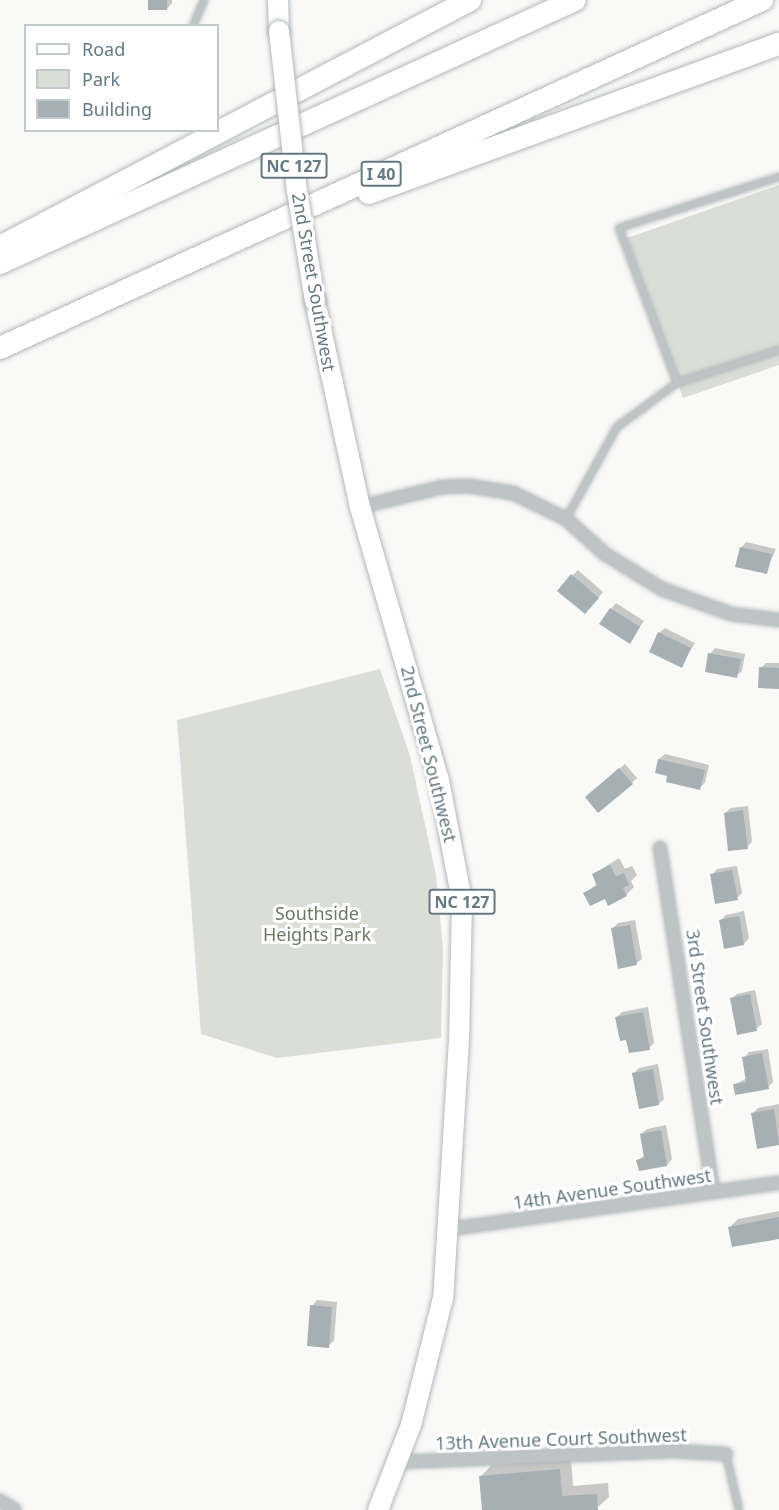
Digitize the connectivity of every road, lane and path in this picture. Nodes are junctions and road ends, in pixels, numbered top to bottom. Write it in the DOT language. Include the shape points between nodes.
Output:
graph roads {
  1 [pos="204,0"];
  2 [pos="278,0"];
  3 [pos="470,0"];
  4 [pos="575,0"];
  5 [pos="762,0"];
  6 [pos="194,24"];
  7 [pos="779,44"];
  8 [pos="779,177"];
  9 [pos="252,234"];
  10 [pos="0,248"];
  11 [pos="0,263"];
  12 [pos="0,348"];
  13 [pos="779,350"];
  14 [pos="678,383"];
  15 [pos="360,507"];
  16 [pos="566,519"];
  17 [pos="779,620"];
  18 [pos="660,848"];
  19 [pos="779,1183"];
  20 [pos="713,1192"];
  21 [pos="450,1229"];
  22 [pos="726,1454"];
  23 [pos="398,1462"];
  24 [pos="0,1501"];
  25 [pos="15,1510"];
  26 [pos="378,1510"];
  27 [pos="739,1510"];
  1 -- 6 [label="lane"];
  2 -- 15 [label="main road, 2nd Street Southwest / NC 127, bridge" via="297,191 315,301"];
  3 -- 10 [label="highway"];
  4 -- 11 [label="highway"];
  5 -- 9 [label="highway, I 40"];
  7 -- 9 [label="highway"];
  8 -- 14 [label="lane" via="619,228"];
  9 -- 12 [label="highway, I 40"];
  13 -- 14 [label="lane"];
  14 -- 16 [label="lane" via="617,427"];
  15 -- 16 [label="street" via="424,489 469,486 513,493"];
  15 -- 21 [label="main road, 2nd Street Southwest / NC 127" via="439,780 462,901"];
  16 -- 17 [label="street" via="605,554 662,589 730,614"];
  18 -- 20 [label="street, 3rd Street Southwest"];
  19 -- 20 [label="street, 14th Avenue Southwest"];
  20 -- 21 [label="street, 14th Avenue Southwest"];
  21 -- 23 [label="main road, 2nd Street Southwest / NC 127" via="431,1353"];
  22 -- 23 [label="street, 13th Avenue Court Southwest" via="673,1451"];
  22 -- 27 [label="lane"];
  23 -- 26 [label="main road, 2nd Street Southwest / NC 127"];
  24 -- 25 [label="street"];
}
